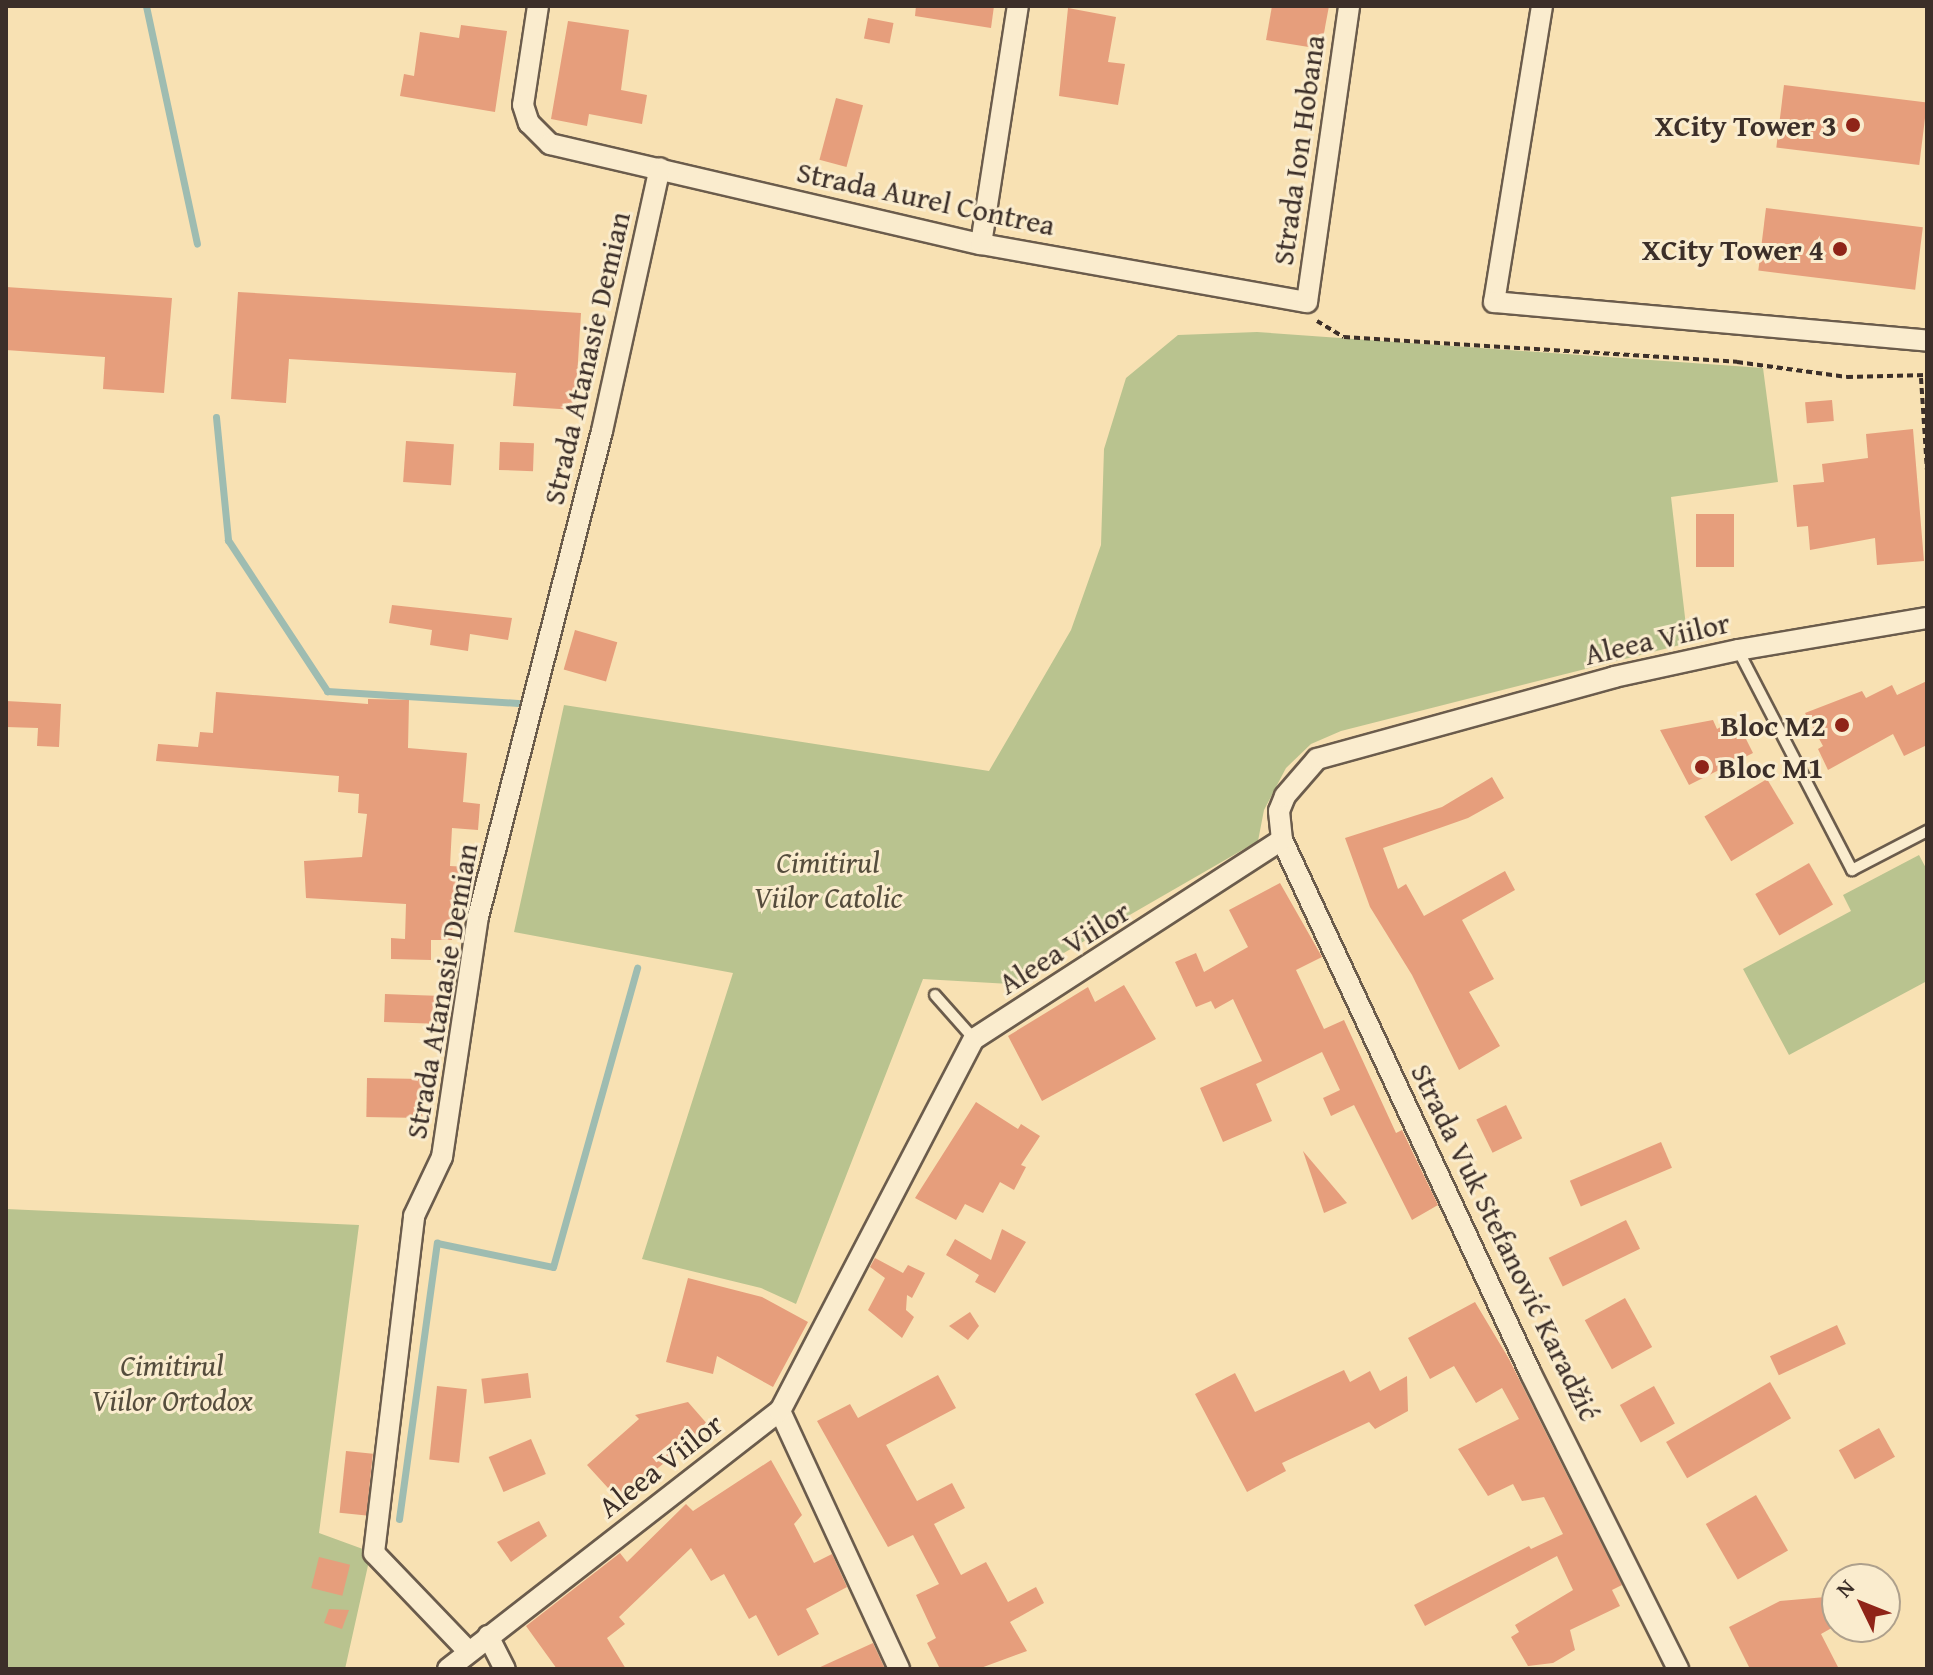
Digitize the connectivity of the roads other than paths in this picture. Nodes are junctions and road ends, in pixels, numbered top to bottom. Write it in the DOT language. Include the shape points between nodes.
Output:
graph roads {
  1 [pos="538,6"];
  2 [pos="1018,6"];
  3 [pos="1349,6"];
  4 [pos="1542,6"];
  5 [pos="660,168"];
  6 [pos="981,244"];
  7 [pos="1307,302"];
  8 [pos="1927,341"];
  9 [pos="1927,618"];
  10 [pos="1738,650"];
  11 [pos="1927,831"];
  12 [pos="1282,840"];
  13 [pos="935,995"];
  14 [pos="974,1039"];
  15 [pos="780,1411"];
  16 [pos="488,1636"];
  17 [pos="469,1652"];
  18 [pos="448,1669"];
  19 [pos="505,1669"];
  20 [pos="899,1669"];
  21 [pos="1678,1669"];
  1 -- 5 [label="street, Strada Aurel Contrea" via="523,105 537,134 550,144"];
  2 -- 6 [label="street"];
  3 -- 7 [label="street, Strada Ion Hobana"];
  4 -- 8 [label="street" via="1494,302"];
  5 -- 6 [label="street, Strada Aurel Contrea"];
  5 -- 17 [label="street, Strada Atanasie Demian" via="602,431 478,917 442,1157 414,1216 374,1553"];
  6 -- 7 [label="street, Strada Aurel Contrea"];
  9 -- 10 [label="street, Aleea Viilor"];
  10 -- 11 [label="lane" via="1852,870"];
  10 -- 12 [label="street, Aleea Viilor" via="1614,677 1317,759 1285,796 1279,811"];
  12 -- 14 [label="street, Aleea Viilor"];
  12 -- 21 [label="street, Strada Vuk Stefanović Karadžić" via="1531,1374"];
  13 -- 14 [label="lane"];
  14 -- 15 [label="street, Aleea Viilor"];
  15 -- 16 [label="street, Aleea Viilor"];
  15 -- 20 [label="street"];
  16 -- 17 [label="street, Aleea Viilor"];
  16 -- 19 [label="street"];
  17 -- 18 [label="street, Aleea Viilor"];
}
